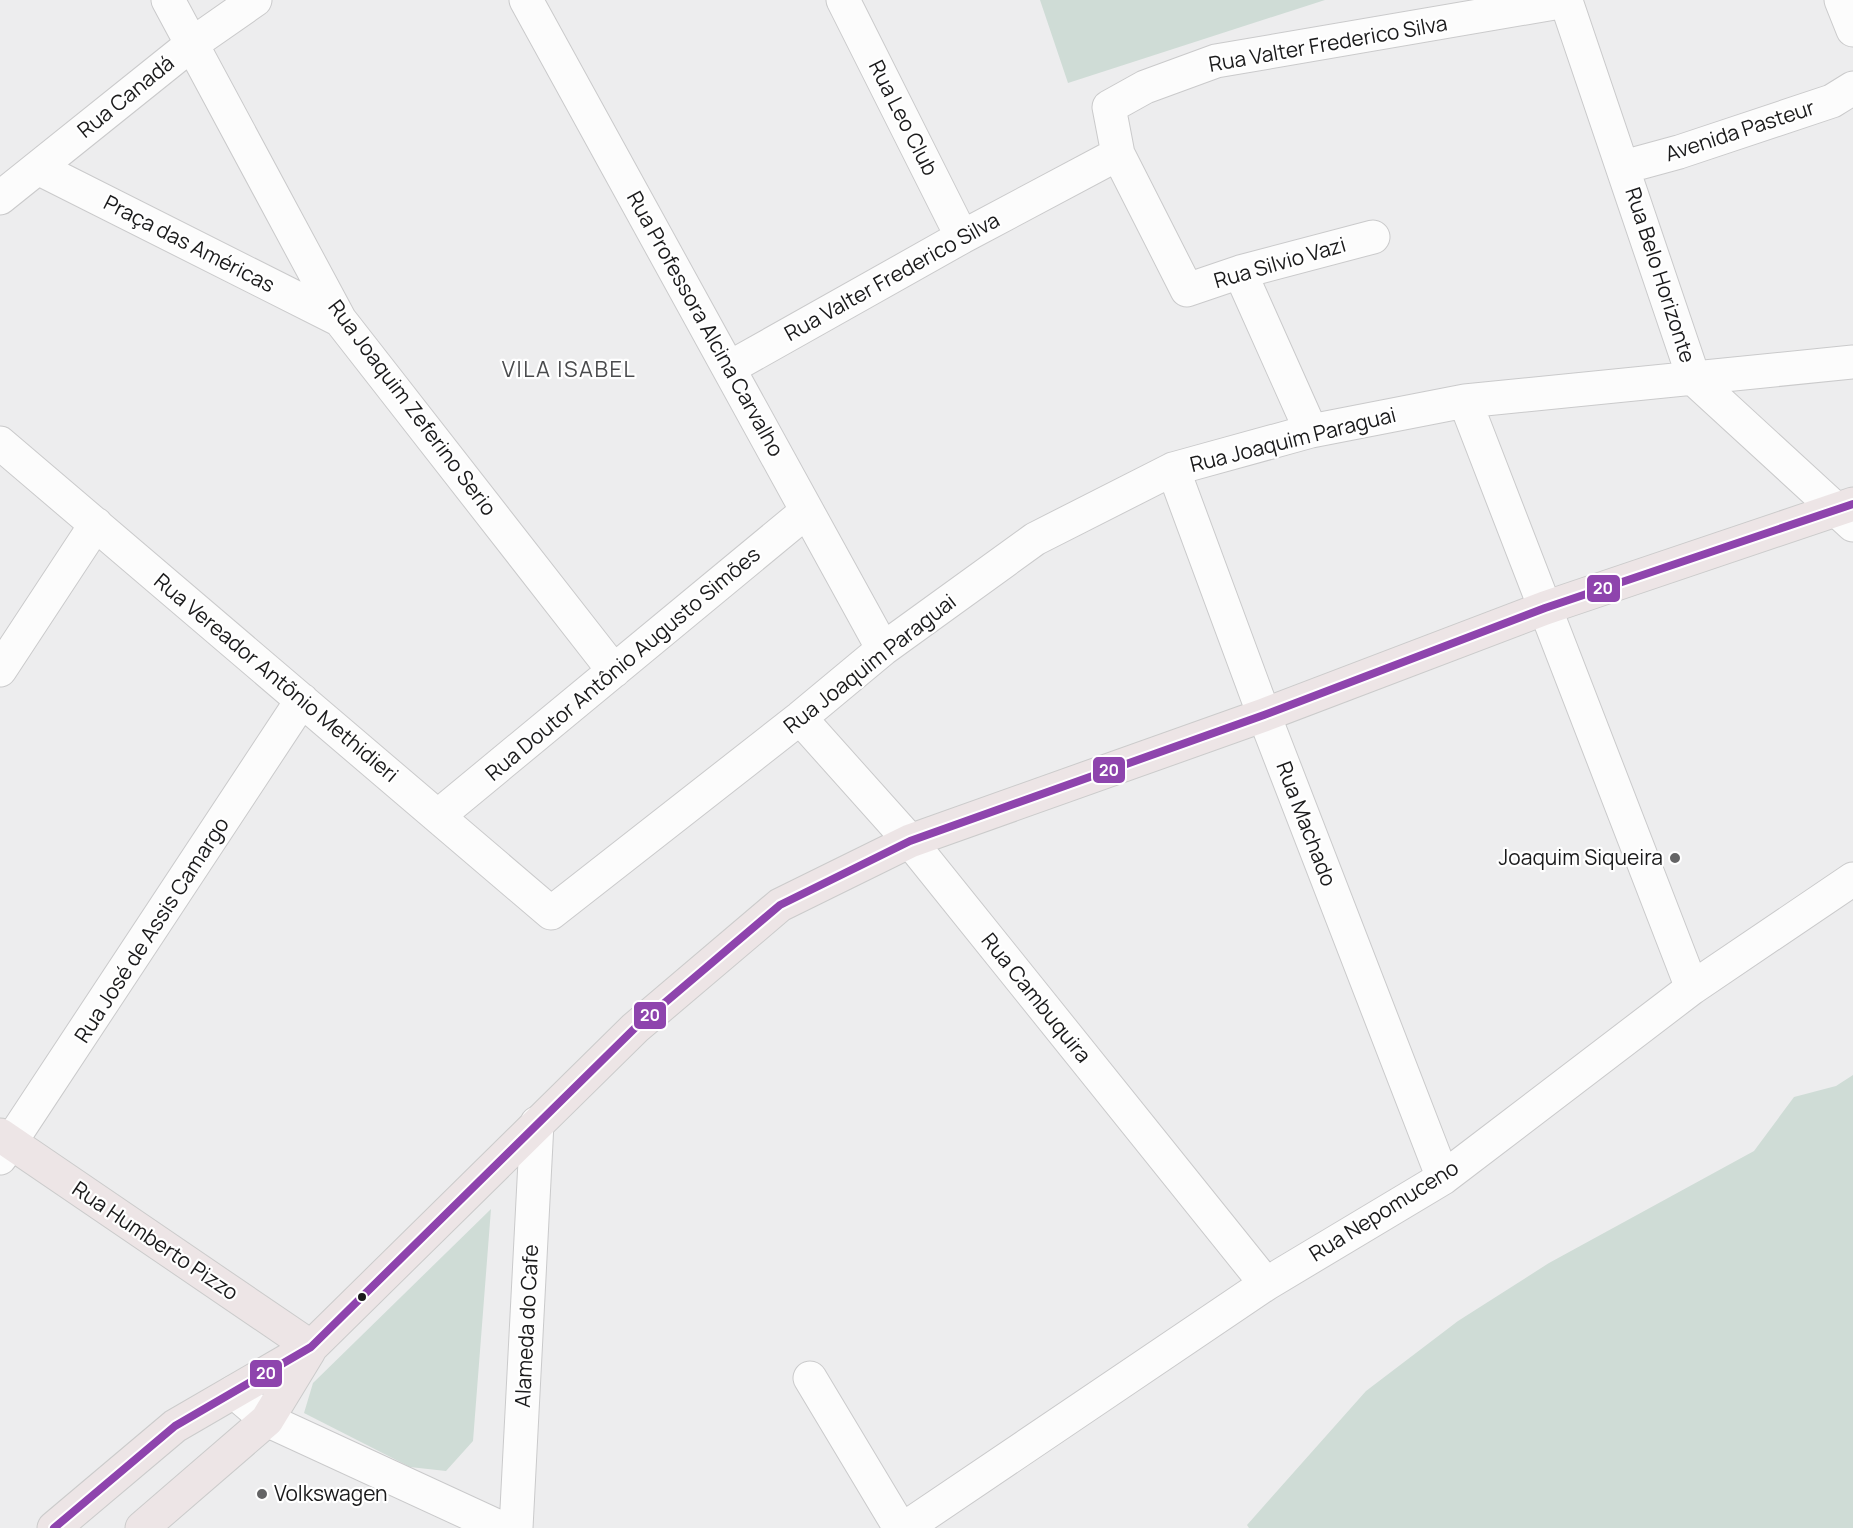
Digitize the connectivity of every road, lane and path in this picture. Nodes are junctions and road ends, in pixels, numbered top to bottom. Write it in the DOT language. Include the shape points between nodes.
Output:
graph roads {
  1 [pos="168,0"];
  2 [pos="255,0"];
  3 [pos="526,0"];
  4 [pos="843,0"];
  5 [pos="1841,0"];
  6 [pos="1566,1"];
  7 [pos="1853,30"];
  8 [pos="192,44"];
  9 [pos="1853,88"];
  10 [pos="1118,154"];
  11 [pos="1624,167"];
  12 [pos="38,168"];
  13 [pos="0,198"];
  14 [pos="962,237"];
  15 [pos="1373,237"];
  16 [pos="1240,272"];
  17 [pos="1187,290"];
  18 [pos="340,320"];
  19 [pos="1853,362"];
  20 [pos="729,368"];
  21 [pos="1694,379"];
  22 [pos="1465,400"];
  23 [pos="1311,431"];
  24 [pos="0,443"];
  25 [pos="1173,469"];
  26 [pos="807,511"];
  27 [pos="1848,513"];
  28 [pos="96,525"];
  29 [pos="1545,608"];
  30 [pos="883,649"];
  31 [pos="0,670"];
  32 [pos="614,671"];
  33 [pos="302,700"];
  34 [pos="1264,715"];
  35 [pos="800,718"];
  36 [pos="438,816"];
  37 [pos="910,841"];
  38 [pos="1853,879"];
  39 [pos="551,913"];
  40 [pos="1692,988"];
  41 [pos="537,1123"];
  42 [pos="4,1146"];
  43 [pos="1443,1178"];
  44 [pos="1266,1284"];
  45 [pos="311,1347"];
  46 [pos="810,1378"];
  47 [pos="234,1392"];
  48 [pos="267,1420"];
  49 [pos="54,1528"];
  50 [pos="142,1528"];
  51 [pos="501,1528"];
  52 [pos="516,1528"];
  53 [pos="903,1528"];
  1 -- 8 [label="street, Rua Joaquim Zeferino Serio"];
  2 -- 8 [label="street, Rua Canadá"];
  3 -- 20 [label="street, Rua Professora Alcina Carvalho"];
  4 -- 14 [label="street, Rua Leo Club"];
  5 -- 7 [label="street"];
  6 -- 10 [label="street, Rua Valter Frederico Silva" via="1216,61 1145,87 1109,107"];
  6 -- 11 [label="street, Rua Belo Horizonte"];
  8 -- 12 [label="street, Rua Canadá"];
  8 -- 18 [label="street, Rua Joaquim Zeferino Serio"];
  9 -- 11 [label="street, Avenida Pasteur" via="1832,100"];
  10 -- 14 [label="street, Rua Valter Frederico Silva"];
  10 -- 17 [label="street, Rua Valter Frederico Silva"];
  11 -- 21 [label="street, Rua Belo Horizonte"];
  12 -- 13 [label="street, Rua Canadá"];
  12 -- 18 [label="street, Praça das Américas"];
  14 -- 20 [label="street, Rua Valter Frederico Silva"];
  15 -- 16 [label="street, Rua Silvio Vazi"];
  16 -- 17 [label="street, Rua Silvio Vazi"];
  16 -- 23 [label="street"];
  18 -- 32 [label="street, Rua Joaquim Zeferino Serio"];
  19 -- 21 [label="street, Rua Joaquim Paraguai"];
  20 -- 26 [label="street, Rua Professora Alcina Carvalho"];
  21 -- 22 [label="street, Rua Joaquim Paraguai"];
  21 -- 27 [label="street, Rua Belo Horizonte"];
  22 -- 23 [label="street, Rua Joaquim Paraguai"];
  22 -- 29 [label="street"];
  23 -- 25 [label="street, Rua Joaquim Paraguai"];
  24 -- 28 [label="street, Rua Vereador Antõnio Methidieri"];
  25 -- 30 [label="street, Rua Joaquim Paraguai" via="1035,539"];
  25 -- 34 [label="street, Rua Machado"];
  26 -- 30 [label="street, Rua Professora Alcina Carvalho"];
  26 -- 32 [label="street, Rua Doutor Antônio Augusto Simões"];
  27 -- 29 [label="main road"];
  28 -- 31 [label="street"];
  28 -- 33 [label="street, Rua Vereador Antõnio Methidieri"];
  29 -- 34 [label="main road"];
  29 -- 40 [label="street"];
  30 -- 35 [label="street, Rua Joaquim Paraguai"];
  32 -- 36 [label="street, Rua Doutor Antônio Augusto Simões"];
  33 -- 36 [label="street, Rua Vereador Antõnio Methidieri"];
  33 -- 42 [label="street, Rua José de Assis Camargo"];
  34 -- 37 [label="main road"];
  34 -- 43 [label="street, Rua Machado"];
  35 -- 37 [label="street, Rua Cambuquira"];
  35 -- 39 [label="street, Rua Joaquim Paraguai"];
  36 -- 39 [label="street, Rua Vereador Antõnio Methidieri"];
  37 -- 41 [label="main road" via="780,905 635,1028"];
  37 -- 44 [label="street, Rua Cambuquira"];
  38 -- 40 [label="street, Rua Nepomuceno"];
  40 -- 43 [label="street, Rua Nepomuceno"];
  41 -- 45 [label="main road"];
  41 -- 52 [label="street, Alameda do Cafe"];
  42 -- 45 [label="main road, Rua Humberto Pizzo"];
  43 -- 44 [label="street, Rua Nepomuceno"];
  44 -- 53 [label="street, Rua Nepomuceno"];
  45 -- 47 [label="main road"];
  45 -- 48 [label="main road"];
  46 -- 53 [label="street"];
  47 -- 48 [label="street"];
  47 -- 49 [label="main road" via="175,1425"];
  48 -- 50 [label="main road"];
  48 -- 51 [label="street"];
}
